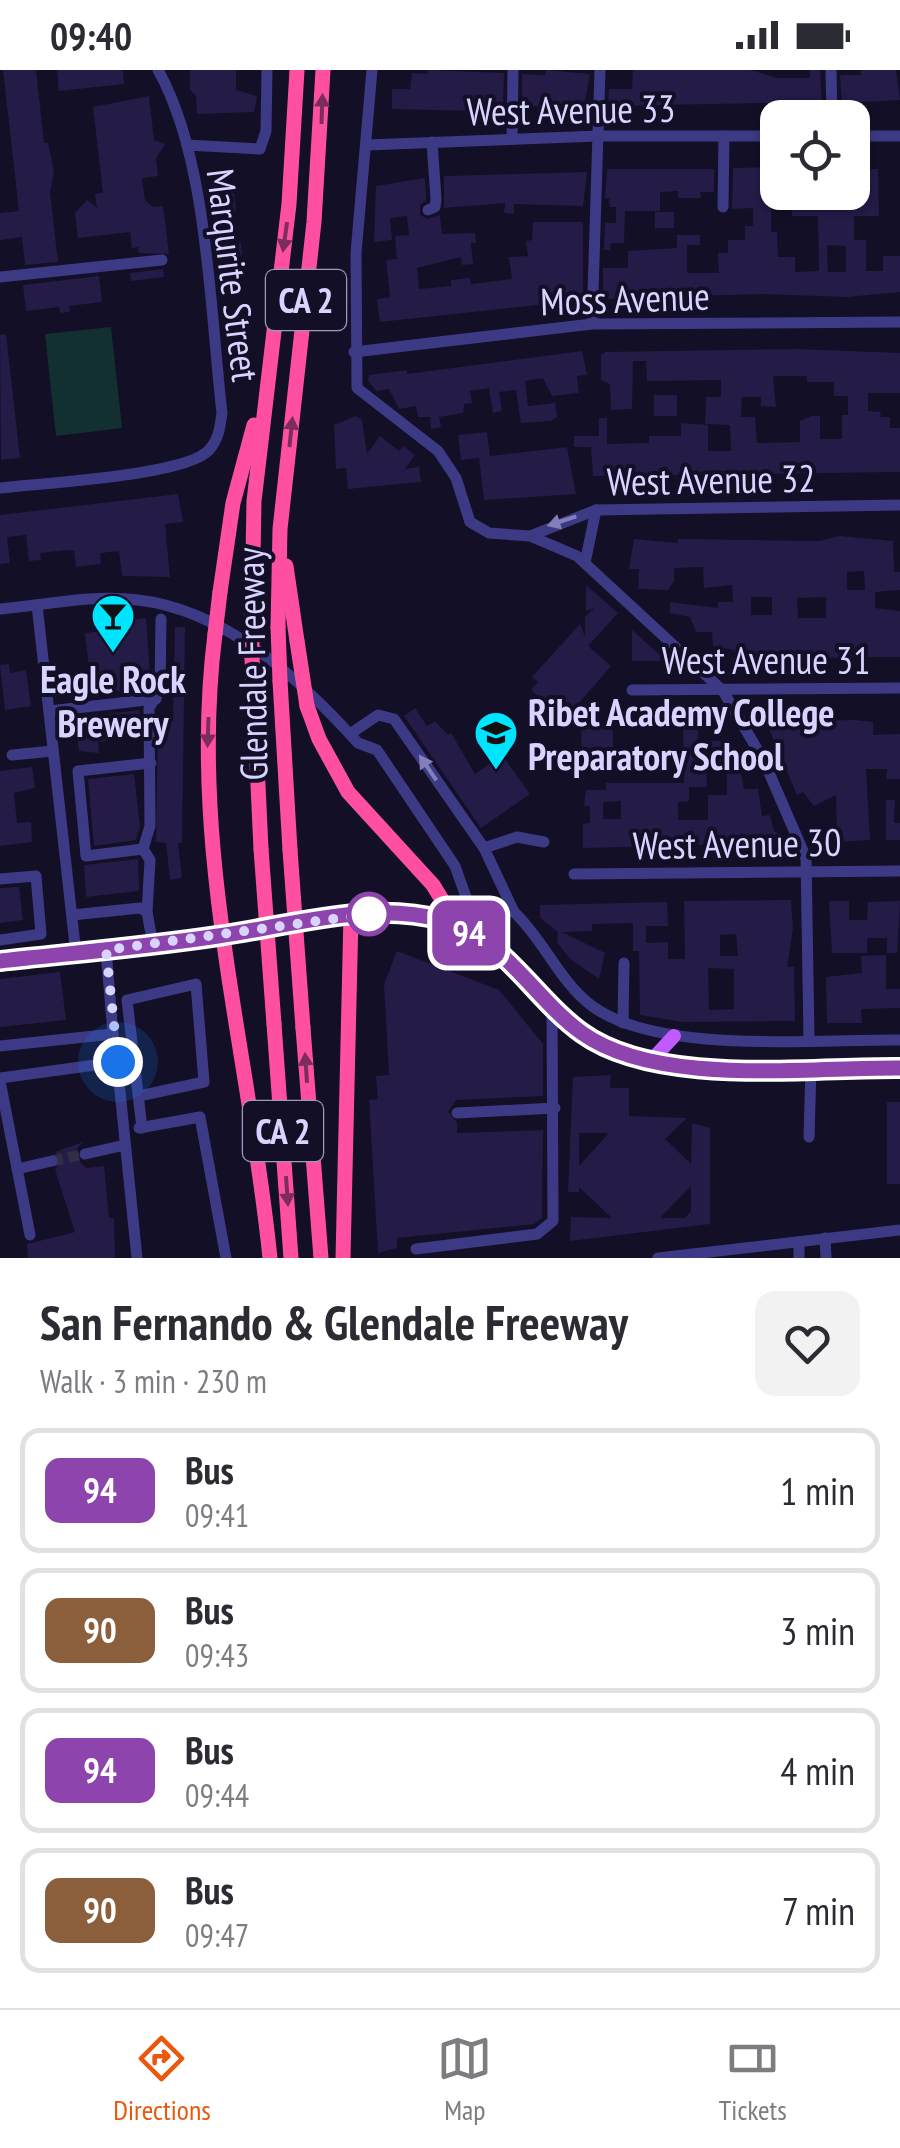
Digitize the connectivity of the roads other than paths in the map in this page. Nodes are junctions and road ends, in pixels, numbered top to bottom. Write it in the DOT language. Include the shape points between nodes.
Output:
graph roads {
  1 [pos="158,70"];
  2 [pos="266,70"];
  3 [pos="297,70"];
  4 [pos="324,70"];
  5 [pos="372,70"];
  6 [pos="513,70"];
  7 [pos="600,70"];
  8 [pos="830,70"];
  9 [pos="831,100"];
  10 [pos="598,136"];
  11 [pos="724,136"];
  12 [pos="760,136"];
  13 [pos="870,136"];
  14 [pos="900,136"];
  15 [pos="512,139"];
  16 [pos="432,142"];
  17 [pos="367,144"];
  18 [pos="187,145"];
  19 [pos="723,208"];
  20 [pos="428,210"];
  21 [pos="162,260"];
  22 [pos="0,277"];
  23 [pos="900,322"];
  24 [pos="592,324"];
  25 [pos="354,352"];
  26 [pos="266,383"];
  27 [pos="0,488"];
  28 [pos="900,505"];
  29 [pos="596,510"];
  30 [pos="280,529"];
  31 [pos="530,536"];
  32 [pos="585,563"];
  33 [pos="37,606"];
  34 [pos="0,610"];
  35 [pos="161,618"];
  36 [pos="900,688"];
  37 [pos="632,690"];
  38 [pos="723,691"];
  39 [pos="156,699"];
  40 [pos="49,711"];
  41 [pos="350,734"];
  42 [pos="54,751"];
  43 [pos="12,755"];
  44 [pos="152,763"];
  45 [pos="544,842"];
  46 [pos="484,848"];
  47 [pos="143,849"];
  48 [pos="900,871"];
  49 [pos="808,872"];
  50 [pos="574,874"];
  51 [pos="0,879"];
  52 [pos="471,911"];
  53 [pos="147,912"];
  54 [pos="514,912"];
  55 [pos="72,914"];
  56 [pos="351,915"];
  57 [pos="447,920"];
  58 [pos="40,934"];
  59 [pos="221,936"];
  60 [pos="1,940"];
  61 [pos="153,945"];
  62 [pos="106,950"];
  63 [pos="76,954"];
  64 [pos="44,957"];
  65 [pos="2,961"];
  66 [pos="624,963"];
  67 [pos="552,1006"];
  68 [pos="623,1023"];
  69 [pos="113,1034"];
  70 [pos="674,1036"];
  71 [pos="809,1039"];
  72 [pos="900,1040"];
  73 [pos="0,1046"];
  74 [pos="118,1062"];
  75 [pos="648,1062"];
  76 [pos="811,1067"];
  77 [pos="900,1068"];
  78 [pos="0,1080"];
  79 [pos="138,1096"];
  80 [pos="555,1108"];
  81 [pos="457,1113"];
  82 [pos="142,1128"];
  83 [pos="123,1131"];
  84 [pos="809,1137"];
  85 [pos="125,1146"];
  86 [pos="85,1154"];
  87 [pos="52,1161"];
  88 [pos="17,1169"];
  89 [pos="900,1230"];
  90 [pos="30,1235"];
  91 [pos="825,1238"];
  92 [pos="798,1242"];
  93 [pos="416,1249"];
  94 [pos="269,1251"];
  95 [pos="679,1257"];
  96 [pos="137,1258"];
  97 [pos="226,1258"];
  98 [pos="291,1258"];
  99 [pos="321,1258"];
  100 [pos="344,1258"];
  101 [pos="658,1258"];
  102 [pos="799,1258"];
  103 [pos="826,1258"];
  1 -- 18 [label="street, Marqurite Street"];
  2 -- 18 [label="street" via="260,148"];
  3 -- 26 [label="highway, Glendale Freeway / CA 2, one-way" via="289,204"];
  30 -- 4 [label="highway, Glendale Freeway / CA 2, one-way"];
  5 -- 17 [label="street"];
  6 -- 15 [label="street"];
  7 -- 10 [label="street"];
  8 -- 9 [label="street"];
  10 -- 11 [label="street, West Avenue 33"];
  10 -- 15 [label="street, West Avenue 33"];
  10 -- 24 [label="street"];
  11 -- 12 [label="street, West Avenue 33"];
  11 -- 19 [label="street"];
  13 -- 14 [label="street"];
  15 -- 16 [label="street, West Avenue 33"];
  16 -- 17 [label="street, West Avenue 33"];
  16 -- 20 [label="street" via="436,199"];
  17 -- 25 [label="street"];
  18 -- 27 [label="street, Marqurite Street" via="222,413 218,436 208,452 173,466"];
  21 -- 22 [label="street"];
  23 -- 24 [label="street, Moss Avenue"];
  24 -- 25 [label="street, Moss Avenue"];
  25 -- 31 [label="street" via="357,388 438,451 456,478 470,522 489,533"];
  26 -- 59 [label="highway, one-way, bridge" via="232,503 215,634 207,742"];
  26 -- 98 [label="highway, Glendale Freeway / CA 2, one-way, bridge" via="254,501 252,658"];
  28 -- 29 [label="street, West Avenue 32"];
  29 -- 31 [label="street, West Avenue 32, one-way"];
  29 -- 32 [label="street"];
  30 -- 57 [label="highway, bridge" via="307,706 335,772 434,884"];
  99 -- 30 [label="highway, Glendale Freeway / CA 2, one-way, bridge" via="280,680"];
  31 -- 32 [label="street"];
  32 -- 38 [label="street"];
  33 -- 34 [label="street"];
  33 -- 40 [label="street"];
  33 -- 41 [label="street" via="140,600 200,617 260,652"];
  35 -- 39 [label="street"];
  36 -- 38 [label="street, West Avenue 31"];
  37 -- 38 [label="street, West Avenue 31"];
  38 -- 49 [label="street" via="764,761"];
  39 -- 40 [label="street"];
  39 -- 44 [label="street" via="149,708"];
  40 -- 42 [label="street"];
  46 -- 41 [label="street, one-way" via="394,718 378,715"];
  41 -- 52 [label="street" via="377,750 456,866"];
  42 -- 43 [label="street"];
  42 -- 55 [label="street"];
  44 -- 47 [label="street"];
  44 -- 47 [label="street" via="78,771 86,856"];
  45 -- 46 [label="street" via="517,838"];
  46 -- 54 [label="street"];
  47 -- 53 [label="street" via="150,860"];
  48 -- 49 [label="street, West Avenue 30"];
  49 -- 50 [label="street, West Avenue 30"];
  49 -- 71 [label="street"];
  51 -- 58 [label="street" via="36,876"];
  52 -- 54 [label="street"];
  52 -- 57 [label="street"];
  53 -- 55 [label="street"];
  53 -- 61 [label="street"];
  54 -- 68 [label="street" via="575,991"];
  55 -- 63 [label="street"];
  56 -- 57 [label="main road" via="411,913"];
  56 -- 59 [label="main road"];
  56 -- 100 [label="highway"];
  57 -- 67 [label="main road" via="508,960"];
  58 -- 60 [label="street"];
  58 -- 64 [label="street"];
  59 -- 61 [label="main road"];
  59 -- 94 [label="highway"];
  60 -- 65 [label="street"];
  61 -- 62 [label="main road"];
  62 -- 63 [label="main road"];
  62 -- 69 [label="street"];
  63 -- 64 [label="main road"];
  64 -- 65 [label="main road"];
  66 -- 68 [label="street"];
  67 -- 75 [label="main road" via="592,1039"];
  67 -- 80 [label="street"];
  68 -- 70 [label="street"];
  69 -- 73 [label="street"];
  69 -- 74 [label="street"];
  70 -- 71 [label="street"];
  70 -- 75 [label="main road"];
  71 -- 72 [label="street"];
  74 -- 78 [label="street"];
  74 -- 83 [label="street"];
  75 -- 76 [label="main road"];
  76 -- 77 [label="main road"];
  76 -- 84 [label="street"];
  78 -- 88 [label="street"];
  79 -- 79 [label="street" via="128,1000 196,984 204,1082"];
  79 -- 82 [label="street"];
  80 -- 81 [label="street"];
  80 -- 93 [label="street" via="553,1221 538,1234"];
  82 -- 83 [label="street"];
  82 -- 97 [label="street" via="200,1117"];
  83 -- 85 [label="street"];
  85 -- 86 [label="street"];
  85 -- 96 [label="street"];
  87 -- 88 [label="street"];
  88 -- 90 [label="street"];
  89 -- 91 [label="street"];
  91 -- 92 [label="street"];
  91 -- 103 [label="street"];
  92 -- 95 [label="street"];
  92 -- 102 [label="street"];
  95 -- 101 [label="street"];
}
